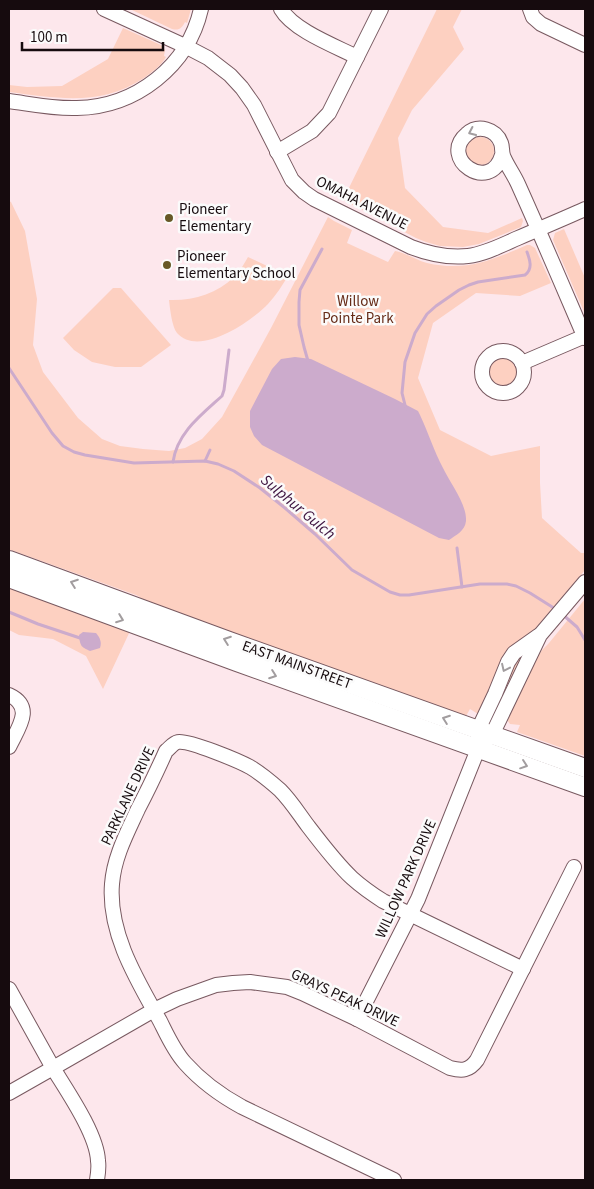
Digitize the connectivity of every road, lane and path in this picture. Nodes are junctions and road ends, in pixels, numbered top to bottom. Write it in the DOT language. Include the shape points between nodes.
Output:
graph roads {
  1 [pos="104,9"];
  2 [pos="201,9"];
  3 [pos="281,9"];
  4 [pos="381,9"];
  5 [pos="530,9"];
  6 [pos="585,44"];
  7 [pos="186,46"];
  8 [pos="357,57"];
  9 [pos="9,101"];
  10 [pos="277,152"];
  11 [pos="502,155"];
  12 [pos="585,209"];
  13 [pos="538,229"];
  14 [pos="585,337"];
  15 [pos="522,363"];
  16 [pos="9,560"];
  17 [pos="9,578"];
  18 [pos="585,582"];
  19 [pos="9,695"];
  20 [pos="484,732"];
  21 [pos="9,746"];
  22 [pos="478,749"];
  23 [pos="585,768"];
  24 [pos="585,787"];
  25 [pos="574,867"];
  26 [pos="410,915"];
  27 [pos="522,970"];
  28 [pos="9,989"];
  29 [pos="154,1010"];
  30 [pos="358,1019"];
  31 [pos="53,1068"];
  32 [pos="9,1093"];
  33 [pos="97,1180"];
  34 [pos="394,1180"];
  1 -- 7 [label="street, OMAHA AVENUE"];
  2 -- 7 [label="street"];
  3 -- 8 [label="street" via="302,30"];
  4 -- 8 [label="street"];
  5 -- 6 [label="street" via="541,24"];
  7 -- 9 [label="street" via="155,81 115,102 92,107 59,108"];
  7 -- 10 [label="street, OMAHA AVENUE" via="236,80 254,105"];
  8 -- 10 [label="street" via="335,103 322,121"];
  10 -- 13 [label="street, OMAHA AVENUE" via="292,180 310,196 424,252 470,256"];
  11 -- 13 [label="street"];
  12 -- 13 [label="street, OMAHA AVENUE"];
  13 -- 14 [label="street"];
  14 -- 15 [label="street"];
  20 -- 16 [label="main road, EAST MAINSTREET, one-way"];
  17 -- 22 [label="main road, EAST MAINSTREET, one-way"];
  18 -- 20 [label="street, WILLOW PARK DRIVE" via="540,635"];
  19 -- 21 [label="street" via="27,706"];
  20 -- 22 [label="street, WILLOW PARK DRIVE"];
  20 -- 23 [label="main road, EAST MAINSTREET"];
  22 -- 24 [label="main road, EAST MAINSTREET, one-way"];
  22 -- 26 [label="street, WILLOW PARK DRIVE"];
  25 -- 27 [label="street, GRAYS PEAK DRIVE"];
  26 -- 27 [label="street, PARKLANE DRIVE"];
  26 -- 29 [label="street, PARKLANE DRIVE" via="383,901 351,877 295,807 262,776 209,750 189,743 177,743 166,751 126,833 112,883 114,915 122,946"];
  26 -- 30 [label="street, WILLOW PARK DRIVE"];
  27 -- 30 [label="street, GRAYS PEAK DRIVE" via="477,1060 467,1069 450,1068"];
  28 -- 31 [label="street"];
  29 -- 30 [label="street, GRAYS PEAK DRIVE" via="216,986 250,982 302,992"];
  29 -- 31 [label="street, GRAYS PEAK DRIVE"];
  29 -- 34 [label="street, PARKLANE DRIVE" via="183,1061 212,1088 242,1107"];
  31 -- 32 [label="street, GRAYS PEAK DRIVE"];
  31 -- 33 [label="street" via="95,1144"];
}
